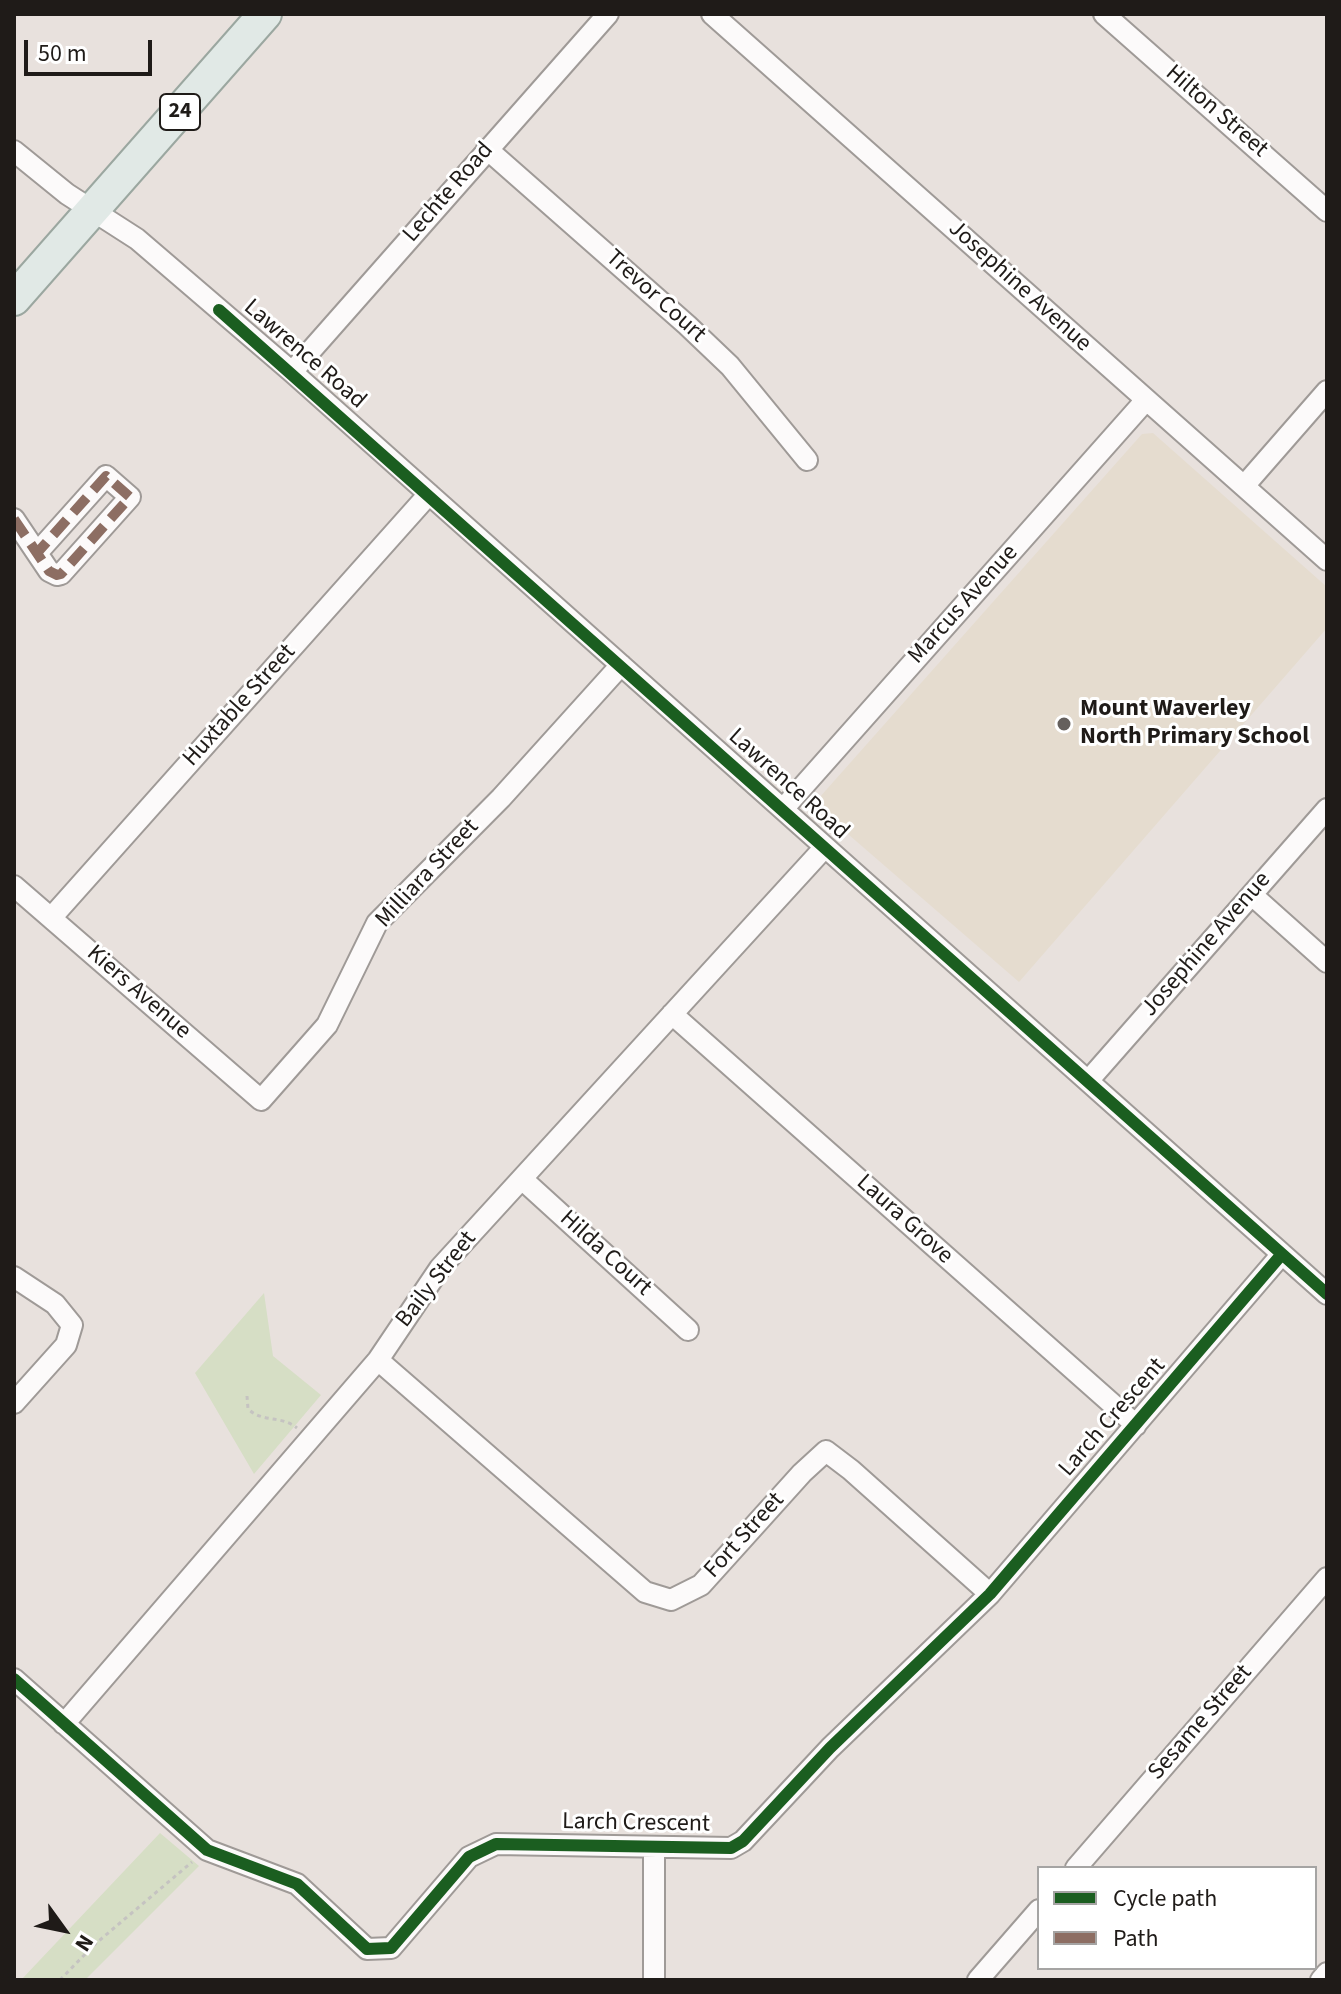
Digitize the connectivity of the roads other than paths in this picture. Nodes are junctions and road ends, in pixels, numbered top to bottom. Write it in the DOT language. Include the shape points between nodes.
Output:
graph roads {
  1 [pos="265,14"];
  2 [pos="608,14"];
  3 [pos="712,14"];
  4 [pos="1104,14"];
  5 [pos="487,149"];
  6 [pos="14,151"];
  7 [pos="93,210"];
  8 [pos="1327,211"];
  9 [pos="14,299"];
  10 [pos="292,372"];
  11 [pos="1327,391"];
  12 [pos="1146,400"];
  13 [pos="807,460"];
  14 [pos="1244,486"];
  15 [pos="429,494"];
  16 [pos="14,519"];
  17 [pos="37,553"];
  18 [pos="1327,560"];
  19 [pos="621,665"];
  20 [pos="783,809"];
  21 [pos="1327,809"];
  22 [pos="825,847"];
  23 [pos="14,886"];
  24 [pos="1252,895"];
  25 [pos="51,918"];
  26 [pos="1327,962"];
  27 [pos="672,1014"];
  28 [pos="1088,1081"];
  29 [pos="261,1100"];
  30 [pos="522,1179"];
  31 [pos="1282,1254"];
  32 [pos="14,1277"];
  33 [pos="1327,1294"];
  34 [pos="688,1330"];
  35 [pos="378,1360"];
  36 [pos="14,1403"];
  37 [pos="1136,1425"];
  38 [pos="1327,1578"];
  39 [pos="990,1594"];
  40 [pos="14,1679"];
  41 [pos="64,1724"];
  42 [pos="654,1847"];
  43 [pos="1078,1866"];
  44 [pos="1037,1912"];
  45 [pos="1327,1973"];
  46 [pos="654,1980"];
  47 [pos="978,1980"];
  48 [pos="1321,1980"];
  1 -- 7 [label="main road, 24"];
  2 -- 5 [label="street, Lechte Road"];
  3 -- 12 [label="street, Josephine Avenue"];
  4 -- 8 [label="street, Hilton Street"];
  5 -- 10 [label="street, Lechte Road"];
  5 -- 13 [label="street, Trevor Court" via="730,366"];
  6 -- 7 [label="street, Lawrence Road"];
  7 -- 9 [label="main road, 24"];
  7 -- 10 [label="street, Lawrence Road" via="150,249"];
  10 -- 15 [label="street, Lawrence Road"];
  11 -- 14 [label="street"];
  12 -- 14 [label="street, Josephine Avenue"];
  12 -- 20 [label="street, Marcus Avenue"];
  14 -- 18 [label="street, Josephine Avenue"];
  15 -- 19 [label="street, Lawrence Road"];
  15 -- 25 [label="street, Huxtable Street"];
  16 -- 17 [label="street"];
  17 -- 17 [label="street" via="49,571 61,574 130,497 106,476"];
  19 -- 20 [label="street, Lawrence Road"];
  19 -- 29 [label="street, Milliara Street" via="501,798 377,923 327,1025"];
  20 -- 22 [label="street, Lawrence Road"];
  21 -- 24 [label="street, Josephine Avenue"];
  22 -- 27 [label="street, Baily Street"];
  22 -- 28 [label="street, Lawrence Road"];
  23 -- 25 [label="street, Kiers Avenue"];
  24 -- 26 [label="street"];
  24 -- 28 [label="street, Josephine Avenue"];
  25 -- 29 [label="street, Kiers Avenue"];
  27 -- 30 [label="street, Baily Street"];
  27 -- 37 [label="street, Laura Grove"];
  28 -- 31 [label="street, Lawrence Road"];
  30 -- 34 [label="street, Hilda Court"];
  30 -- 35 [label="street, Baily Street" via="440,1268"];
  31 -- 33 [label="street, Lawrence Road"];
  31 -- 37 [label="street, Larch Crescent"];
  32 -- 36 [label="street" via="55,1304 72,1325 66,1345"];
  35 -- 39 [label="street, Fort Street" via="645,1592 671,1600 701,1585 826,1451"];
  35 -- 41 [label="street, Baily Street"];
  37 -- 39 [label="street, Larch Crescent"];
  38 -- 43 [label="street, Sesame Street"];
  39 -- 42 [label="street, Larch Crescent" via="830,1748 743,1841 731,1848"];
  40 -- 41 [label="street, Larch Crescent"];
  41 -- 42 [label="street, Larch Crescent" via="207,1850 297,1884 367,1949 391,1948 469,1857 496,1844"];
  42 -- 46 [label="street"];
  44 -- 47 [label="street"];
  45 -- 48 [label="street"];
}
